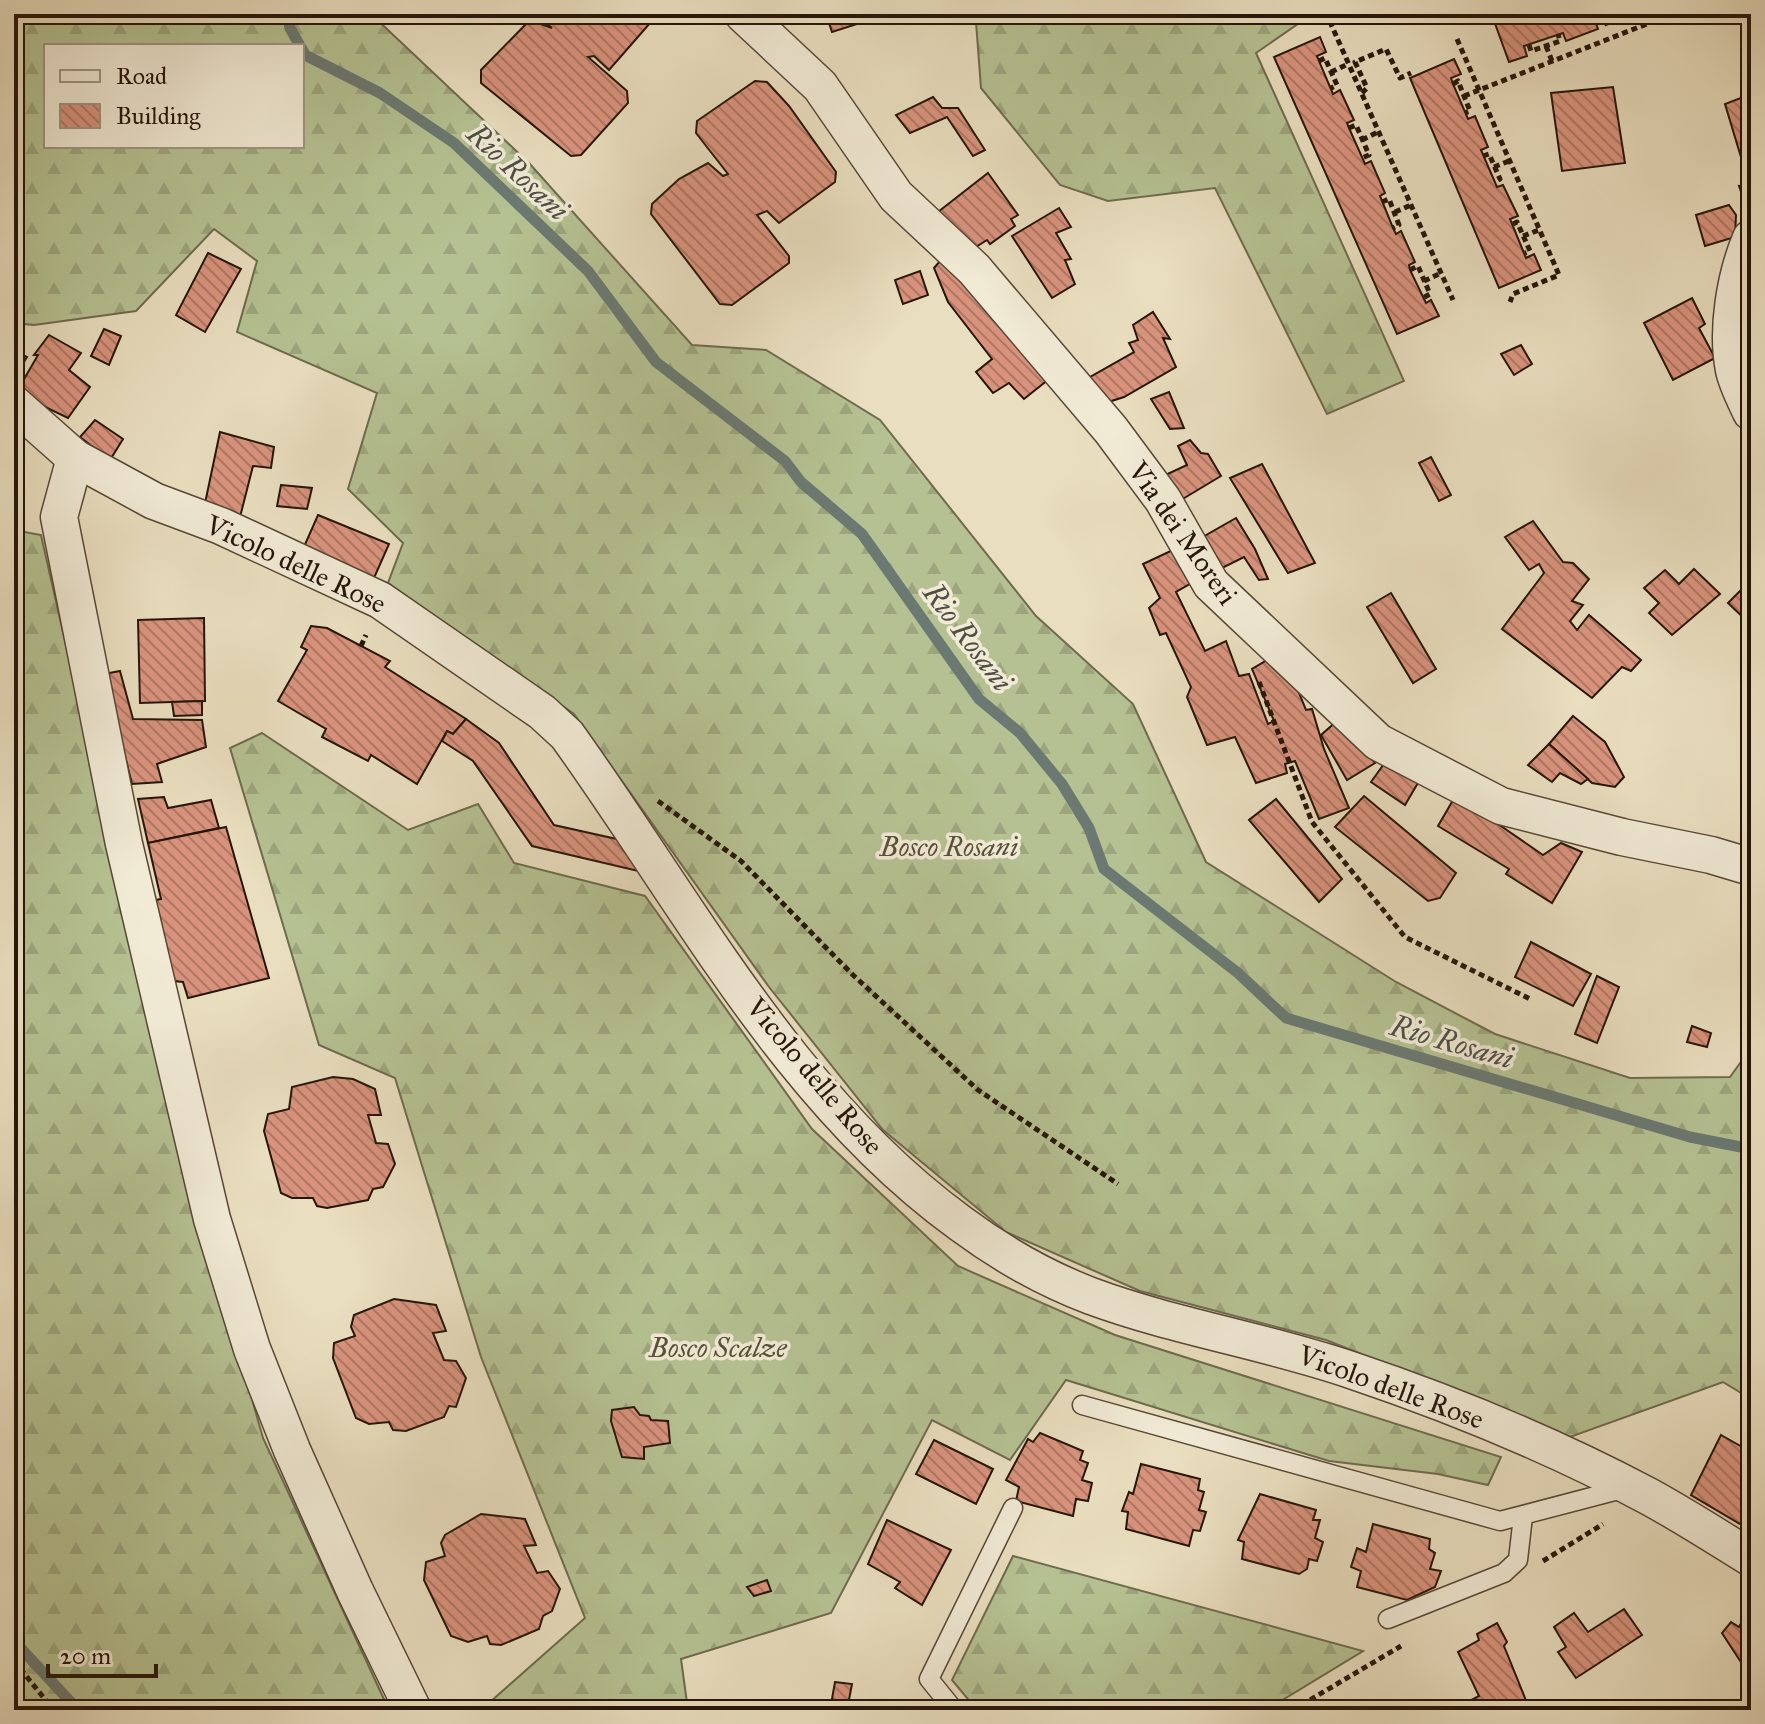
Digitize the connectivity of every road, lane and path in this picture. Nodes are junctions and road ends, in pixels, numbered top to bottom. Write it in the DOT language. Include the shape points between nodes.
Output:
graph roads {
  1 [pos="743,14"];
  2 [pos="1330,14"];
  3 [pos="1630,14"];
  4 [pos="1672,14"];
  5 [pos="1599,18"];
  6 [pos="1616,20"];
  7 [pos="1558,34"];
  8 [pos="1621,34"];
  9 [pos="1457,39"];
  10 [pos="1529,45"];
  11 [pos="1546,46"];
  12 [pos="1319,61"];
  13 [pos="1552,61"];
  14 [pos="1348,64"];
  15 [pos="1331,72"];
  16 [pos="1411,73"];
  17 [pos="1453,84"];
  18 [pos="1331,88"];
  19 [pos="1479,89"];
  20 [pos="1362,93"];
  21 [pos="1464,96"];
  22 [pos="1465,113"];
  23 [pos="1349,128"];
  24 [pos="1378,132"];
  25 [pos="1362,140"];
  26 [pos="1483,156"];
  27 [pos="1362,158"];
  28 [pos="1509,161"];
  29 [pos="1494,167"];
  30 [pos="1495,182"];
  31 [pos="1382,202"];
  32 [pos="1411,205"];
  33 [pos="1395,212"];
  34 [pos="1513,224"];
  35 [pos="1393,228"];
  36 [pos="1539,230"];
  37 [pos="1523,236"];
  38 [pos="1751,238"];
  39 [pos="1525,253"];
  40 [pos="1410,270"];
  41 [pos="1441,273"];
  42 [pos="1424,281"];
  43 [pos="1423,298"];
  44 [pos="1453,300"];
  45 [pos="1510,302"];
  46 [pos="14,404"];
  47 [pos="1751,412"];
  48 [pos="75,458"];
  49 [pos="366,635"];
  50 [pos="361,646"];
  51 [pos="1258,679"];
  52 [pos="654,798"];
  53 [pos="1751,867"];
  54 [pos="1530,999"];
  55 [pos="1118,1184"];
  56 [pos="1082,1405"];
  57 [pos="1629,1487"];
  58 [pos="1013,1508"];
  59 [pos="1523,1516"];
  60 [pos="1751,1558"];
  61 [pos="1388,1619"];
  62 [pos="14,1661"];
  63 [pos="49,1710"];
  64 [pos="413,1710"];
  65 [pos="954,1710"];
  1 -- 53 [label="street, Via dei Moreri" via="820,86 896,196 974,269 1111,430 1163,500 1211,584 1378,742 1501,806"];
  2 -- 14 [label="path"];
  3 -- 6 [label="path"];
  4 -- 8 [label="path"];
  5 -- 6 [label="path" via="1602,25"];
  6 -- 8 [label="path"];
  7 -- 11 [label="path" via="1560,41"];
  8 -- 13 [label="path"];
  9 -- 19 [label="path"];
  10 -- 11 [label="path" via="1531,51"];
  11 -- 13 [label="path"];
  12 -- 15 [label="path" via="1325,58"];
  13 -- 19 [label="path"];
  14 -- 15 [label="path"];
  14 -- 20 [label="path"];
  15 -- 18 [label="path" via="1337,85"];
  16 -- 20 [label="path" via="1400,78 1386,49 1355,62 1367,88"];
  17 -- 21 [label="path" via="1458,81"];
  19 -- 21 [label="path"];
  19 -- 28 [label="path"];
  20 -- 24 [label="path"];
  21 -- 22 [label="path" via="1470,111"];
  23 -- 25 [label="path" via="1356,125"];
  24 -- 25 [label="path"];
  24 -- 32 [label="path"];
  25 -- 27 [label="path" via="1369,155"];
  26 -- 29 [label="path" via="1489,154"];
  28 -- 29 [label="path"];
  28 -- 36 [label="path"];
  29 -- 30 [label="path" via="1500,179"];
  31 -- 33 [label="path" via="1389,199"];
  32 -- 33 [label="path"];
  32 -- 41 [label="path"];
  33 -- 35 [label="path" via="1399,225"];
  34 -- 37 [label="path" via="1517,222"];
  36 -- 37 [label="path"];
  36 -- 45 [label="path" via="1559,275 1513,294"];
  37 -- 39 [label="path" via="1530,251"];
  38 -- 47 [label="street" via="1738,275 1733,350 1734,371"];
  40 -- 42 [label="path" via="1418,266"];
  41 -- 42 [label="path"];
  41 -- 44 [label="path"];
  42 -- 43 [label="path" via="1430,294"];
  46 -- 48 [label="street, Vicolo delle Rose"];
  48 -- 57 [label="street, Vicolo delle Rose" via="154,501 380,600 542,712 567,735 704,936 816,1087 901,1175 962,1225 1017,1260 1090,1295 1355,1371 1507,1429"];
  48 -- 64 [label="street" via="59,517 124,844 212,1219 252,1349 292,1450"];
  49 -- 50 [label="path"];
  51 -- 54 [label="path" via="1312,822 1405,937"];
  52 -- 55 [label="path" via="741,861 853,975 978,1090"];
  56 -- 59 [label="lane" via="1500,1521"];
  57 -- 59 [label="lane"];
  57 -- 60 [label="street, Vicolo delle Rose"];
  58 -- 65 [label="lane" via="929,1679"];
  59 -- 61 [label="lane" via="1518,1560 1504,1573"];
  62 -- 63 [label="path"];
}
